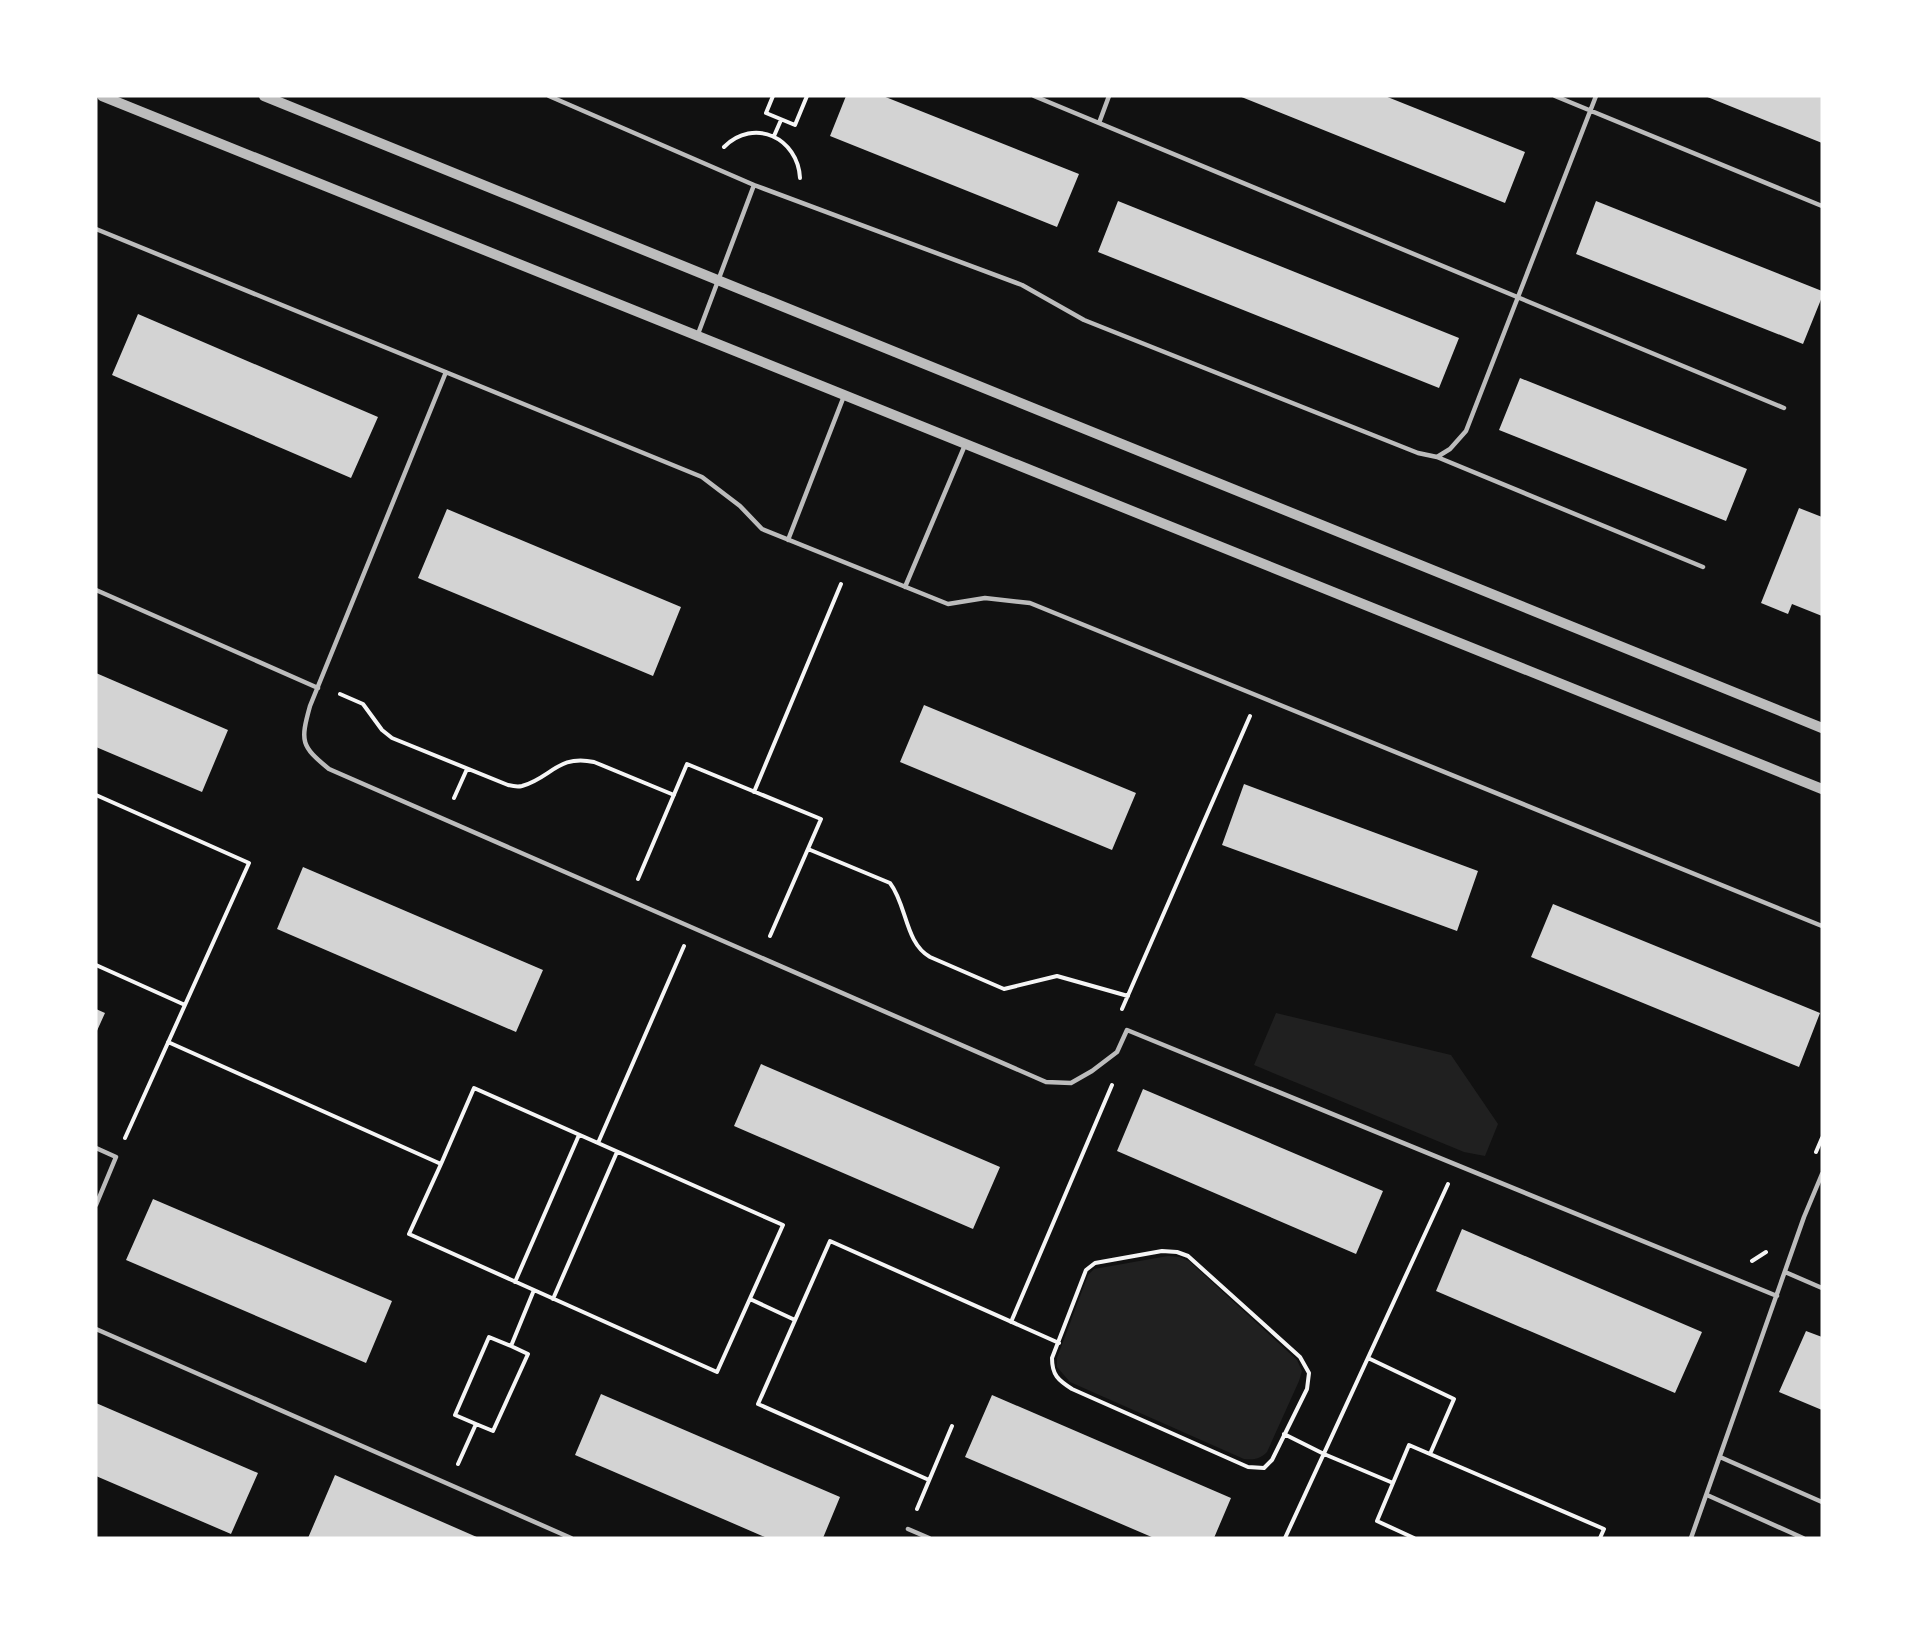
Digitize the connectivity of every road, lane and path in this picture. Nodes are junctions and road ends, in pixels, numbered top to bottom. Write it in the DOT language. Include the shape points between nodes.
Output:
graph roads {
  1 [pos="102,96"];
  2 [pos="264,96"];
  3 [pos="549,96"];
  4 [pos="773,96"];
  5 [pos="807,96"];
  6 [pos="1034,96"];
  7 [pos="1109,96"];
  8 [pos="1555,96"];
  9 [pos="1596,96"];
  10 [pos="1591,111"];
  11 [pos="781,120"];
  12 [pos="1099,123"];
  13 [pos="774,136"];
  14 [pos="707,165"];
  15 [pos="754,185"];
  16 [pos="799,202"];
  17 [pos="1822,206"];
  18 [pos="96,229"];
  19 [pos="718,280"];
  20 [pos="1518,297"];
  21 [pos="697,337"];
  22 [pos="446,372"];
  23 [pos="844,396"];
  24 [pos="1784,408"];
  25 [pos="965,444"];
  26 [pos="1437,457"];
  27 [pos="788,540"];
  28 [pos="849,564"];
  29 [pos="1703,567"];
  30 [pos="905,587"];
  31 [pos="96,590"];
  32 [pos="318,688"];
  33 [pos="334,691"];
  34 [pos="1254,709"];
  35 [pos="1822,728"];
  36 [pos="467,769"];
  37 [pos="1822,789"];
  38 [pos="754,792"];
  39 [pos="96,795"];
  40 [pos="674,795"];
  41 [pos="451,805"];
  42 [pos="808,849"];
  43 [pos="636,883"];
  44 [pos="1822,926"];
  45 [pos="692,928"];
  46 [pos="768,940"];
  47 [pos="96,965"];
  48 [pos="1128,996"];
  49 [pos="185,1005"];
  50 [pos="1120,1015"];
  51 [pos="168,1042"];
  52 [pos="1116,1076"];
  53 [pos="579,1135"];
  54 [pos="1822,1138"];
  55 [pos="598,1143"];
  56 [pos="96,1148"];
  57 [pos="617,1152"];
  58 [pos="116,1157"];
  59 [pos="1814,1158"];
  60 [pos="441,1164"];
  61 [pos="1464,1167"];
  62 [pos="1822,1174"];
  63 [pos="96,1205"];
  64 [pos="1771,1248"];
  65 [pos="1744,1266"];
  66 [pos="1785,1272"];
  67 [pos="515,1282"];
  68 [pos="1822,1288"];
  69 [pos="534,1290"];
  70 [pos="1777,1296"];
  71 [pos="553,1299"];
  72 [pos="750,1299"];
  73 [pos="795,1320"];
  74 [pos="1011,1322"];
  75 [pos="96,1329"];
  76 [pos="1059,1342"];
  77 [pos="511,1346"];
  78 [pos="1368,1358"];
  79 [pos="476,1424"];
  80 [pos="952,1426"];
  81 [pos="1284,1434"];
  82 [pos="1324,1454"];
  83 [pos="1430,1454"];
  84 [pos="1720,1457"];
  85 [pos="457,1466"];
  86 [pos="929,1480"];
  87 [pos="1393,1483"];
  88 [pos="1707,1496"];
  89 [pos="1822,1502"];
  90 [pos="908,1529"];
  91 [pos="571,1538"];
  92 [pos="929,1538"];
  93 [pos="1286,1538"];
  94 [pos="1414,1538"];
  95 [pos="1600,1538"];
  96 [pos="1691,1538"];
  97 [pos="1803,1538"];
  1 -- 21 [label="street"];
  2 -- 19 [label="street"];
  3 -- 14 [label="lane"];
  4 -- 11 [label="path" via="766,113"];
  5 -- 11 [label="path" via="795,125"];
  6 -- 12 [label="lane"];
  7 -- 12 [label="lane"];
  8 -- 10 [label="lane"];
  9 -- 10 [label="lane"];
  10 -- 17 [label="lane"];
  10 -- 20 [label="lane"];
  11 -- 13 [label="path"];
  12 -- 20 [label="lane"];
  13 -- 14 [label="path" via="741,136"];
  13 -- 16 [label="path" via="791,149 800,166"];
  14 -- 15 [label="lane"];
  15 -- 16 [label="lane"];
  15 -- 19 [label="lane"];
  16 -- 26 [label="lane" via="1022,285 1084,320 1418,453"];
  18 -- 22 [label="lane"];
  19 -- 21 [label="lane"];
  19 -- 35 [label="street"];
  20 -- 24 [label="lane"];
  20 -- 26 [label="lane" via="1466,431"];
  21 -- 23 [label="street"];
  22 -- 27 [label="lane" via="702,477 762,529"];
  22 -- 32 [label="lane"];
  23 -- 25 [label="street"];
  23 -- 27 [label="lane"];
  25 -- 30 [label="lane"];
  25 -- 37 [label="street"];
  26 -- 29 [label="lane"];
  27 -- 28 [label="lane"];
  28 -- 30 [label="lane"];
  28 -- 38 [label="path"];
  30 -- 44 [label="lane" via="948,604 985,598 1030,603"];
  31 -- 32 [label="lane"];
  32 -- 45 [label="lane" via="303,731 309,752 329,769"];
  33 -- 36 [label="path" via="363,704 392,738"];
  34 -- 48 [label="path"];
  36 -- 40 [label="path" via="521,786 569,761 581,759"];
  36 -- 41 [label="path"];
  38 -- 40 [label="path" via="687,764"];
  38 -- 42 [label="path" via="821,819"];
  39 -- 49 [label="path" via="249,863"];
  40 -- 43 [label="path"];
  42 -- 46 [label="path"];
  42 -- 48 [label="path" via="890,883 897,892 915,944 930,957 1004,989 1057,976"];
  45 -- 55 [label="path"];
  45 -- 61 [label="lane" via="1046,1082 1071,1083 1092,1071 1117,1052 1127,1030"];
  47 -- 49 [label="path"];
  48 -- 50 [label="path"];
  49 -- 51 [label="path"];
  51 -- 58 [label="path"];
  51 -- 60 [label="path"];
  52 -- 74 [label="path"];
  53 -- 55 [label="path"];
  53 -- 60 [label="path" via="474,1088"];
  53 -- 67 [label="path"];
  54 -- 59 [label="path"];
  55 -- 57 [label="path"];
  56 -- 58 [label="lane"];
  57 -- 71 [label="path"];
  57 -- 72 [label="path" via="783,1226"];
  58 -- 63 [label="lane"];
  60 -- 67 [label="path" via="409,1234"];
  61 -- 70 [label="lane"];
  61 -- 78 [label="path" via="1450,1179"];
  62 -- 66 [label="lane"];
  64 -- 65 [label="path"];
  66 -- 68 [label="lane"];
  66 -- 70 [label="lane"];
  67 -- 69 [label="path"];
  69 -- 71 [label="path"];
  69 -- 77 [label="path"];
  70 -- 84 [label="lane"];
  71 -- 72 [label="path" via="717,1372"];
  72 -- 73 [label="path"];
  73 -- 74 [label="path" via="830,1241"];
  73 -- 86 [label="path" via="758,1404"];
  74 -- 76 [label="path"];
  75 -- 91 [label="lane"];
  76 -- 81 [label="path" via="1052,1369 1057,1379 1072,1389 1248,1467 1264,1468"];
  76 -- 81 [label="path" via="1086,1270 1095,1263 1162,1251 1188,1256 1300,1357 1309,1373 1307,1389"];
  77 -- 79 [label="path" via="528,1354 493,1431"];
  77 -- 79 [label="path" via="489,1337 455,1415"];
  78 -- 82 [label="path"];
  78 -- 83 [label="path" via="1454,1399"];
  79 -- 85 [label="path"];
  80 -- 86 [label="path"];
  81 -- 82 [label="path"];
  82 -- 87 [label="path"];
  82 -- 93 [label="path"];
  83 -- 87 [label="path" via="1409,1445"];
  83 -- 95 [label="path" via="1604,1529"];
  84 -- 88 [label="lane"];
  84 -- 89 [label="lane"];
  86 -- 90 [label="path"];
  87 -- 94 [label="path" via="1377,1521"];
  88 -- 96 [label="lane"];
  88 -- 97 [label="lane"];
  90 -- 92 [label="lane"];
}
